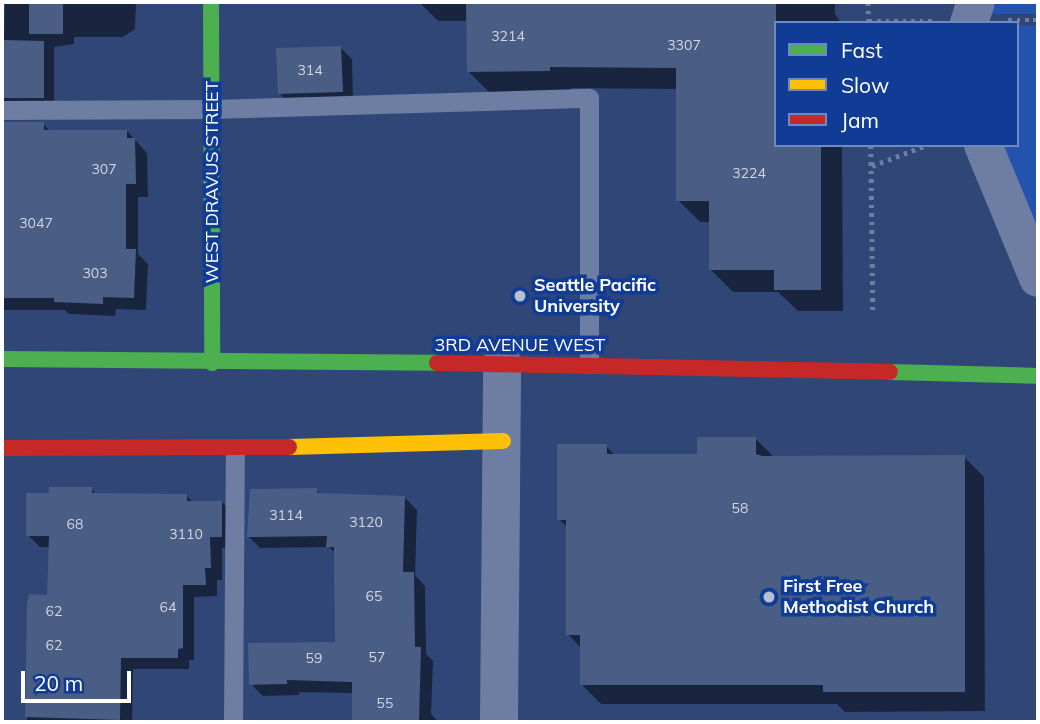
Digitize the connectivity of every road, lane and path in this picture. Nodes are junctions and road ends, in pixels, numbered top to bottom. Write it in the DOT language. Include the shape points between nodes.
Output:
graph roads {
  1 [pos="211,2"];
  2 [pos="868,2"];
  3 [pos="972,15"];
  4 [pos="869,21"];
  5 [pos="884,21"];
  6 [pos="212,109"];
  7 [pos="2,110"];
  8 [pos="871,147"];
  9 [pos="922,147"];
  10 [pos="984,147"];
  11 [pos="872,166"];
  12 [pos="1038,278"];
  13 [pos="873,311"];
  14 [pos="2,359"];
  15 [pos="212,363"];
  16 [pos="502,363"];
  17 [pos="589,364"];
  18 [pos="1038,376"];
  19 [pos="503,441"];
  20 [pos="2,448"];
  21 [pos="235,449"];
  22 [pos="233,722"];
  23 [pos="499,722"];
  1 -- 6 [label="street, WEST DRAVUS STREET"];
  2 -- 4 [label="path"];
  3 -- 5 [label="path"];
  6 -- 7 [label="lane"];
  6 -- 15 [label="street, WEST DRAVUS STREET"];
  6 -- 17 [label="lane" via="589,98"];
  8 -- 11 [label="path"];
  9 -- 11 [label="path"];
  10 -- 12 [label="street"];
  11 -- 13 [label="path"];
  14 -- 15 [label="street, 3RD AVENUE WEST"];
  15 -- 16 [label="street, 3RD AVENUE WEST"];
  16 -- 17 [label="street, 3RD AVENUE WEST"];
  16 -- 19 [label="street"];
  17 -- 18 [label="street, 3RD AVENUE WEST"];
  19 -- 21 [label="street"];
  19 -- 23 [label="street"];
  20 -- 21 [label="street"];
  21 -- 22 [label="lane"];
}
